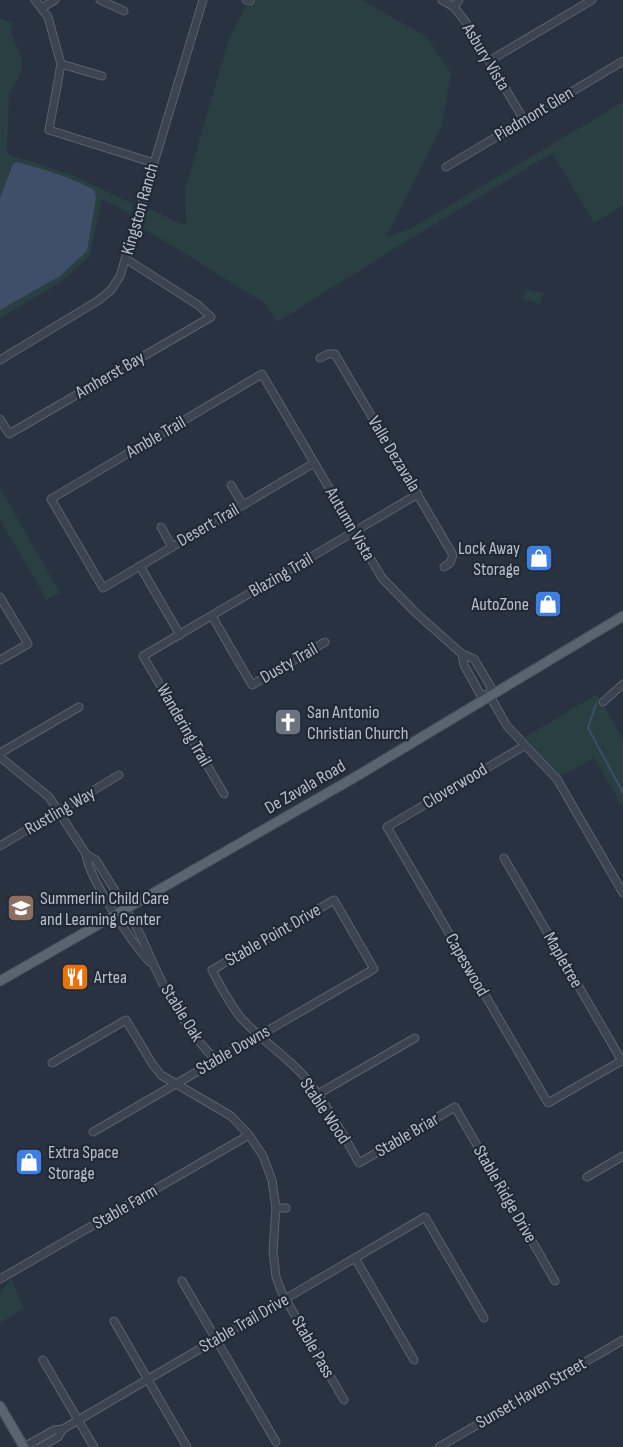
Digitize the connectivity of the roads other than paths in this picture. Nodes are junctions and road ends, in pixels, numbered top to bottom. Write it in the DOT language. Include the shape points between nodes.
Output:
graph roads {
  1 [pos="35,0"];
  2 [pos="55,0"];
  3 [pos="100,0"];
  4 [pos="203,0"];
  5 [pos="442,0"];
  6 [pos="459,0"];
  7 [pos="592,0"];
  8 [pos="43,7"];
  9 [pos="454,8"];
  10 [pos="124,11"];
  11 [pos="489,61"];
  12 [pos="623,61"];
  13 [pos="61,64"];
  14 [pos="102,76"];
  15 [pos="524,120"];
  16 [pos="154,163"];
  17 [pos="446,167"];
  18 [pos="126,260"];
  19 [pos="320,358"];
  20 [pos="0,360"];
  21 [pos="262,374"];
  22 [pos="0,419"];
  23 [pos="314,463"];
  24 [pos="231,485"];
  25 [pos="418,494"];
  26 [pos="243,505"];
  27 [pos="160,526"];
  28 [pos="355,532"];
  29 [pos="172,547"];
  30 [pos="140,566"];
  31 [pos="444,567"];
  32 [pos="103,588"];
  33 [pos="0,597"];
  34 [pos="212,616"];
  35 [pos="623,616"];
  36 [pos="180,635"];
  37 [pos="325,642"];
  38 [pos="462,654"];
  39 [pos="143,656"];
  40 [pos="0,660"];
  41 [pos="623,684"];
  42 [pos="490,696"];
  43 [pos="603,702"];
  44 [pos="79,707"];
  45 [pos="524,746"];
  46 [pos="0,753"];
  47 [pos="0,757"];
  48 [pos="119,775"];
  49 [pos="224,794"];
  50 [pos="60,810"];
  51 [pos="387,827"];
  52 [pos="0,846"];
  53 [pos="86,854"];
  54 [pos="504,858"];
  55 [pos="623,893"];
  56 [pos="334,900"];
  57 [pos="126,910"];
  58 [pos="117,915"];
  59 [pos="151,963"];
  60 [pos="212,970"];
  61 [pos="0,981"];
  62 [pos="260,1035"];
  63 [pos="415,1038"];
  64 [pos="216,1060"];
  65 [pos="622,1060"];
  66 [pos="52,1064"];
  67 [pos="175,1084"];
  68 [pos="318,1094"];
  69 [pos="455,1107"];
  70 [pos="93,1132"];
  71 [pos="249,1135"];
  72 [pos="623,1156"];
  73 [pos="359,1163"];
  74 [pos="588,1177"];
  75 [pos="276,1208"];
  76 [pos="286,1208"];
  77 [pos="265,1235"];
  78 [pos="274,1235"];
  79 [pos="355,1258"];
  80 [pos="0,1279"];
  81 [pos="555,1281"];
  82 [pos="182,1282"];
  83 [pos="286,1299"];
  84 [pos="484,1318"];
  85 [pos="114,1321"];
  86 [pos="216,1339"];
  87 [pos="623,1340"];
  88 [pos="43,1360"];
  89 [pos="414,1360"];
  90 [pos="147,1380"];
  91 [pos="344,1400"];
  92 [pos="0,1406"];
  93 [pos="78,1420"];
  94 [pos="63,1429"];
  95 [pos="276,1442"];
  96 [pos="24,1447"];
  97 [pos="41,1447"];
  98 [pos="94,1447"];
  99 [pos="186,1447"];
  100 [pos="439,1447"];
  1 -- 8 [label="street"];
  2 -- 8 [label="street"];
  3 -- 10 [label="street"];
  4 -- 16 [label="street, Kingston Ranch"];
  5 -- 9 [label="street, Asbury Vista"];
  6 -- 9 [label="street"];
  7 -- 11 [label="street"];
  8 -- 13 [label="street" via="53,29"];
  9 -- 11 [label="street, Asbury Vista"];
  11 -- 15 [label="street, Asbury Vista"];
  12 -- 15 [label="street, Piedmont Glen"];
  13 -- 14 [label="street"];
  13 -- 16 [label="street" via="49,130"];
  15 -- 17 [label="street, Piedmont Glen"];
  16 -- 18 [label="street, Kingston Ranch"];
  18 -- 20 [label="street, Kingston Ranch" via="111,290 100,300"];
  18 -- 22 [label="street, Amherst Bay" via="198,305 211,318 9,434"];
  19 -- 25 [label="street, Valle Dezavala" via="335,354"];
  21 -- 23 [label="street, Autumn Vista"];
  21 -- 32 [label="street, Amble Trail" via="51,499"];
  23 -- 26 [label="street, Desert Trail"];
  23 -- 28 [label="street, Autumn Vista"];
  24 -- 26 [label="street"];
  25 -- 28 [label="street, Blazing Trail"];
  25 -- 31 [label="street, Valle Dezavala" via="453,555"];
  26 -- 29 [label="street, Desert Trail"];
  27 -- 29 [label="street"];
  28 -- 34 [label="street, Blazing Trail"];
  28 -- 38 [label="street, Autumn Vista" via="391,588"];
  29 -- 30 [label="street, Desert Trail"];
  30 -- 32 [label="street, Desert Trail"];
  30 -- 36 [label="street"];
  33 -- 40 [label="street" via="28,644"];
  34 -- 36 [label="street, Blazing Trail"];
  34 -- 37 [label="street, Dusty Trail" via="252,684"];
  35 -- 42 [label="main road, De Zavala Road"];
  36 -- 39 [label="street, Blazing Trail"];
  38 -- 42 [label="street, Autumn Vista" via="464,665 480,694"];
  38 -- 42 [label="street, Autumn Vista" via="474,659 491,687"];
  39 -- 49 [label="street, Wandering Trail"];
  41 -- 43 [label="street"];
  42 -- 45 [label="street, Autumn Vista" via="507,726"];
  42 -- 57 [label="main road, De Zavala Road"];
  44 -- 46 [label="street"];
  45 -- 51 [label="street, Cloverwood"];
  45 -- 55 [label="street, Autumn Vista" via="556,779"];
  47 -- 50 [label="street" via="41,789"];
  48 -- 50 [label="street, Rustling Way"];
  50 -- 52 [label="street, Rustling Way"];
  50 -- 53 [label="street"];
  51 -- 65 [label="street, Capeswood" via="548,1103"];
  53 -- 57 [label="street, Stable Oak" via="96,860"];
  53 -- 58 [label="street, Stable Oak" via="87,865"];
  54 -- 65 [label="street, Mapletree"];
  56 -- 60 [label="street, Stable Point Drive"];
  56 -- 62 [label="street, Stable Downs" via="374,969"];
  57 -- 58 [label="main road, De Zavala Road"];
  57 -- 59 [label="street, Stable Oak" via="146,946"];
  58 -- 59 [label="street, Stable Oak" via="138,950"];
  58 -- 61 [label="main road, De Zavala Road"];
  59 -- 64 [label="street, Stable Oak" via="194,1036"];
  60 -- 62 [label="street, Stable Wood" via="236,1012"];
  62 -- 64 [label="street, Stable Downs"];
  62 -- 68 [label="street, Stable Wood"];
  63 -- 68 [label="street"];
  64 -- 67 [label="street, Stable Downs"];
  66 -- 67 [label="street, Stable Pass" via="126,1020 153,1065"];
  67 -- 70 [label="street, Stable Downs"];
  67 -- 71 [label="street, Stable Pass" via="220,1108"];
  68 -- 73 [label="street, Stable Wood"];
  69 -- 73 [label="street, Stable Briar"];
  69 -- 81 [label="street, Stable Ridge Drive"];
  71 -- 75 [label="street, Stable Pass" via="268,1168"];
  71 -- 80 [label="street, Stable Farm"];
  72 -- 74 [label="street"];
  75 -- 76 [label="street"];
  75 -- 78 [label="street, Stable Pass"];
  77 -- 78 [label="street"];
  78 -- 83 [label="street, Stable Pass" via="274,1269"];
  79 -- 83 [label="street, Stable Trail Drive"];
  79 -- 84 [label="street, Stable Trail Drive" via="425,1217"];
  79 -- 89 [label="street"];
  82 -- 86 [label="street"];
  83 -- 86 [label="street, Stable Trail Drive"];
  83 -- 91 [label="street, Stable Pass"];
  85 -- 90 [label="street"];
  86 -- 90 [label="street, Stable Trail Drive"];
  86 -- 95 [label="street"];
  87 -- 100 [label="street, Sunset Haven Street"];
  88 -- 93 [label="street"];
  90 -- 93 [label="street, Stable Trail Drive"];
  90 -- 99 [label="street"];
  92 -- 96 [label="main road"];
  93 -- 94 [label="street, Stable Trail Drive"];
  93 -- 98 [label="street"];
  94 -- 96 [label="street, Stable Trail Drive" via="54,1430"];
  94 -- 97 [label="street, Stable Trail Drive" via="58,1437"];
}
